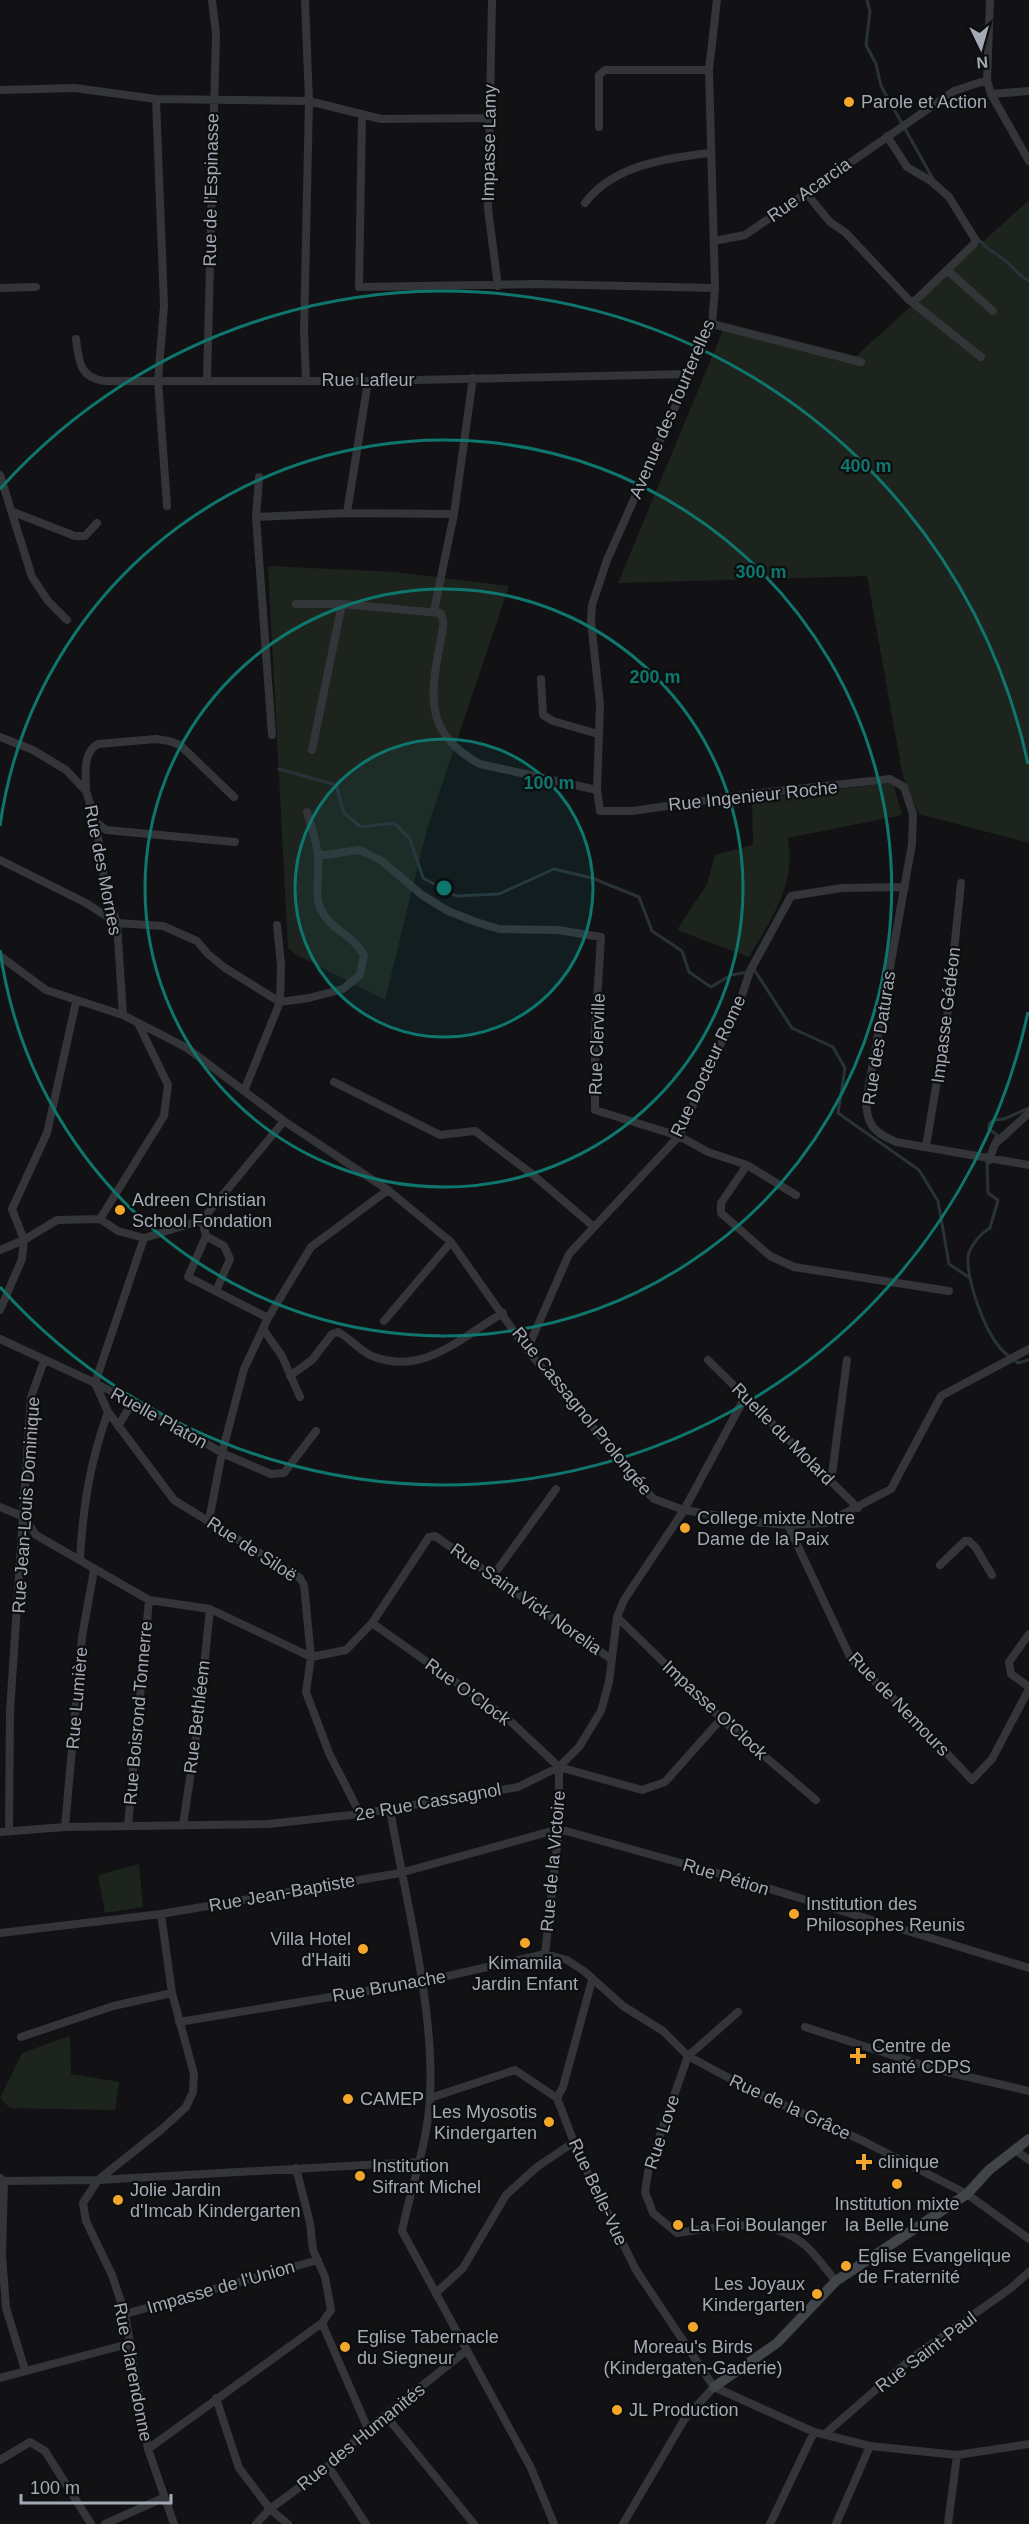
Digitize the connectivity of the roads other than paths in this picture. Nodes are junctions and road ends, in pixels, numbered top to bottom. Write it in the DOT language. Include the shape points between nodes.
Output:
graph roads {
  1 [pos="212,0"];
  2 [pos="305,0"];
  3 [pos="492,0"];
  4 [pos="717,0"];
  5 [pos="990,0"];
  6 [pos="709,70"];
  7 [pos="987,80"];
  8 [pos="0,90"];
  9 [pos="1029,91"];
  10 [pos="991,94"];
  11 [pos="156,99"];
  12 [pos="213,100"];
  13 [pos="309,101"];
  14 [pos="362,114"];
  15 [pos="489,118"];
  16 [pos="599,127"];
  17 [pos="886,136"];
  18 [pos="710,153"];
  19 [pos="1029,160"];
  20 [pos="806,193"];
  21 [pos="585,203"];
  22 [pos="714,241"];
  23 [pos="947,270"];
  24 [pos="498,286"];
  25 [pos="36,287"];
  26 [pos="0,288"];
  27 [pos="715,288"];
  28 [pos="912,302"];
  29 [pos="993,311"];
  30 [pos="712,324"];
  31 [pos="76,339"];
  32 [pos="981,357"];
  33 [pos="861,362"];
  34 [pos="690,374"];
  35 [pos="473,378"];
  36 [pos="158,380"];
  37 [pos="207,380"];
  38 [pos="306,380"];
  39 [pos="368,381"];
  40 [pos="0,475"];
  41 [pos="259,477"];
  42 [pos="4,496"];
  43 [pos="167,506"];
  44 [pos="13,512"];
  45 [pos="347,513"];
  46 [pos="454,514"];
  47 [pos="256,517"];
  48 [pos="97,523"];
  49 [pos="296,604"];
  50 [pos="342,604"];
  51 [pos="434,611"];
  52 [pos="67,620"];
  53 [pos="542,679"];
  54 [pos="598,734"];
  55 [pos="273,735"];
  56 [pos="0,737"];
  57 [pos="312,750"];
  58 [pos="904,787"];
  59 [pos="597,790"];
  60 [pos="86,791"];
  61 [pos="234,797"];
  62 [pos="600,811"];
  63 [pos="307,812"];
  64 [pos="96,822"];
  65 [pos="235,842"];
  66 [pos="318,856"];
  67 [pos="0,860"];
  68 [pos="961,883"];
  69 [pos="904,887"];
  70 [pos="117,922"];
  71 [pos="277,925"];
  72 [pos="0,956"];
  73 [pos="76,1002"];
  74 [pos="280,1002"];
  75 [pos="123,1015"];
  76 [pos="138,1023"];
  77 [pos="334,1082"];
  78 [pos="244,1091"];
  79 [pos="1029,1113"];
  80 [pos="284,1121"];
  81 [pos="679,1136"];
  82 [pos="926,1146"];
  83 [pos="989,1160"];
  84 [pos="747,1165"];
  85 [pos="1029,1165"];
  86 [pos="388,1190"];
  87 [pos="796,1195"];
  88 [pos="100,1220"];
  89 [pos="202,1220"];
  90 [pos="593,1226"];
  91 [pos="206,1236"];
  92 [pos="144,1238"];
  93 [pos="24,1240"];
  94 [pos="451,1242"];
  95 [pos="0,1250"];
  96 [pos="216,1291"];
  97 [pos="949,1291"];
  98 [pos="0,1310"];
  99 [pos="503,1313"];
  100 [pos="268,1318"];
  101 [pos="384,1321"];
  102 [pos="263,1329"];
  103 [pos="0,1339"];
  104 [pos="1029,1349"];
  105 [pos="527,1350"];
  106 [pos="708,1360"];
  107 [pos="847,1360"];
  108 [pos="44,1361"];
  109 [pos="290,1376"];
  110 [pos="95,1383"];
  111 [pos="300,1397"];
  112 [pos="745,1397"];
  113 [pos="133,1402"];
  114 [pos="108,1412"];
  115 [pos="118,1426"];
  116 [pos="316,1431"];
  117 [pos="222,1453"];
  118 [pos="831,1482"];
  119 [pos="556,1490"];
  120 [pos="0,1507"];
  121 [pos="858,1508"];
  122 [pos="684,1510"];
  123 [pos="24,1517"];
  124 [pos="209,1520"];
  125 [pos="788,1525"];
  126 [pos="80,1559"];
  127 [pos="940,1565"];
  128 [pos="94,1570"];
  129 [pos="493,1575"];
  130 [pos="992,1575"];
  131 [pos="149,1600"];
  132 [pos="210,1609"];
  133 [pos="616,1617"];
  134 [pos="372,1623"];
  135 [pos="1029,1634"];
  136 [pos="311,1657"];
  137 [pos="611,1659"];
  138 [pos="1029,1688"];
  139 [pos="722,1718"];
  140 [pos="559,1767"];
  141 [pos="816,1800"];
  142 [pos="390,1809"];
  143 [pos="360,1814"];
  144 [pos="183,1824"];
  145 [pos="128,1825"];
  146 [pos="65,1827"];
  147 [pos="560,1829"];
  148 [pos="4,1831"];
  149 [pos="400,1873"];
  150 [pos="161,1914"];
  151 [pos="0,1933"];
  152 [pos="545,1954"];
  153 [pos="1029,1968"];
  154 [pos="592,1980"];
  155 [pos="421,1982"];
  156 [pos="172,1993"];
  157 [pos="738,2012"];
  158 [pos="179,2022"];
  159 [pos="805,2027"];
  160 [pos="21,2037"];
  161 [pos="688,2056"];
  162 [pos="1029,2091"];
  163 [pos="430,2098"];
  164 [pos="556,2098"];
  165 [pos="1029,2139"];
  166 [pos="574,2142"];
  167 [pos="1014,2149"];
  168 [pos="1029,2160"];
  169 [pos="418,2162"];
  170 [pos="296,2168"];
  171 [pos="2,2179"];
  172 [pos="98,2180"];
  173 [pos="966,2194"];
  174 [pos="1029,2239"];
  175 [pos="318,2260"];
  176 [pos="1029,2272"];
  177 [pos="836,2281"];
  178 [pos="436,2293"];
  179 [pos="125,2314"];
  180 [pos="322,2323"];
  181 [pos="128,2344"];
  182 [pos="467,2350"];
  183 [pos="26,2370"];
  184 [pos="0,2378"];
  185 [pos="714,2387"];
  186 [pos="216,2398"];
  187 [pos="386,2416"];
  188 [pos="368,2429"];
  189 [pos="814,2432"];
  190 [pos="825,2434"];
  191 [pos="1029,2444"];
  192 [pos="870,2446"];
  193 [pos="148,2449"];
  194 [pos="957,2455"];
  195 [pos="0,2460"];
  196 [pos="328,2466"];
  197 [pos="163,2498"];
  198 [pos="270,2509"];
  199 [pos="91,2524"];
  200 [pos="105,2524"];
  201 [pos="174,2524"];
  202 [pos="256,2524"];
  203 [pos="288,2524"];
  204 [pos="366,2524"];
  205 [pos="474,2524"];
  206 [pos="554,2524"];
  207 [pos="623,2524"];
  208 [pos="770,2524"];
  209 [pos="836,2524"];
  210 [pos="948,2524"];
  1 -- 12 [label="street, Rue de l'Espinasse" via="216,34"];
  2 -- 13 [label="street"];
  3 -- 15 [label="street, Impasse Lamy"];
  4 -- 6 [label="street, Avenue des Tourterelles"];
  5 -- 7 [label="street"];
  6 -- 16 [label="street" via="605,70 599,75"];
  6 -- 18 [label="street, Avenue des Tourterelles"];
  7 -- 10 [label="street"];
  7 -- 17 [label="street, Rue Acarcia" via="954,91"];
  8 -- 11 [label="street" via="75,88"];
  9 -- 10 [label="street"];
  10 -- 19 [label="street"];
  11 -- 12 [label="street"];
  11 -- 36 [label="street" via="164,306"];
  12 -- 13 [label="street"];
  12 -- 37 [label="street, Rue de l'Espinasse"];
  13 -- 14 [label="street"];
  13 -- 38 [label="street"];
  14 -- 15 [label="street" via="381,119"];
  14 -- 24 [label="street" via="359,287"];
  15 -- 24 [label="street, Impasse Lamy" via="488,209"];
  17 -- 20 [label="street, Rue Acarcia"];
  17 -- 23 [label="street" via="907,167 949,197 975,236 975,243"];
  18 -- 21 [label="street" via="649,163 603,185"];
  18 -- 22 [label="street, Avenue des Tourterelles"];
  20 -- 22 [label="street, Rue Acarcia" via="745,234"];
  20 -- 28 [label="street" via="830,222 846,233"];
  22 -- 27 [label="street, Avenue des Tourterelles"];
  23 -- 28 [label="street"];
  23 -- 29 [label="street"];
  24 -- 27 [label="street"];
  25 -- 26 [label="street"];
  27 -- 30 [label="street, Avenue des Tourterelles"];
  28 -- 32 [label="street"];
  30 -- 33 [label="street"];
  30 -- 34 [label="street, Avenue des Tourterelles"];
  31 -- 36 [label="street, Rue Lafleur" via="79,364 92,379"];
  34 -- 35 [label="street, Rue Lafleur"];
  34 -- 54 [label="street, Avenue des Tourterelles" via="596,590 591,621 600,705"];
  35 -- 39 [label="street, Rue Lafleur"];
  35 -- 46 [label="street"];
  36 -- 37 [label="street, Rue Lafleur"];
  36 -- 43 [label="street"];
  37 -- 38 [label="street, Rue Lafleur"];
  38 -- 39 [label="street, Rue Lafleur"];
  39 -- 45 [label="street"];
  40 -- 42 [label="street"];
  41 -- 47 [label="street"];
  42 -- 44 [label="street"];
  44 -- 48 [label="street" via="75,537 85,536"];
  44 -- 52 [label="street" via="32,577"];
  45 -- 46 [label="street"];
  45 -- 47 [label="street"];
  46 -- 51 [label="street"];
  47 -- 55 [label="street"];
  49 -- 50 [label="street"];
  50 -- 51 [label="street"];
  50 -- 57 [label="street"];
  51 -- 59 [label="street" via="444,617 433,681 433,708 447,740 480,764"];
  53 -- 54 [label="street" via="543,715"];
  54 -- 59 [label="street, Avenue des Tourterelles"];
  56 -- 60 [label="street, Rue des Mornes" via="33,750 66,770"];
  58 -- 62 [label="street, Rue Ingenieur Roche" via="890,780 632,811"];
  58 -- 69 [label="street, Rue des Daturas" via="913,814"];
  59 -- 62 [label="street, Avenue des Tourterelles"];
  60 -- 61 [label="street" via="90,748 156,739 180,745"];
  60 -- 64 [label="street, Rue des Mornes"];
  63 -- 66 [label="street"];
  64 -- 65 [label="street" via="106,830"];
  64 -- 70 [label="street, Rue des Mornes" via="105,887"];
  66 -- 74 [label="street" via="321,911 361,949 364,964 360,975 344,989"];
  66 -- 81 [label="street, Rue Clerville" via="359,850 382,861 448,911 484,924 601,937 595,1110"];
  67 -- 70 [label="street"];
  68 -- 82 [label="street, Impasse Gédéon" via="946,1028"];
  69 -- 81 [label="street, Rue Docteur Rome" via="842,888 791,896 750,972"];
  69 -- 82 [label="street, Rue des Daturas" via="866,1102 867,1120 876,1133 896,1142"];
  70 -- 74 [label="street" via="164,926 197,941 225,968"];
  70 -- 75 [label="street, Rue des Mornes"];
  71 -- 74 [label="street"];
  72 -- 73 [label="street, Rue Cassagnol Prolongée" via="46,990"];
  73 -- 75 [label="street, Rue Cassagnol Prolongée"];
  73 -- 93 [label="street" via="47,1133 12,1209"];
  74 -- 78 [label="street"];
  75 -- 76 [label="street, Rue Cassagnol Prolongée"];
  76 -- 78 [label="street, Rue Cassagnol Prolongée" via="186,1048"];
  76 -- 88 [label="street" via="168,1085 164,1116"];
  77 -- 90 [label="street" via="440,1135 475,1131"];
  78 -- 80 [label="street, Rue Cassagnol Prolongée"];
  79 -- 83 [label="street" via="995,1144"];
  80 -- 86 [label="street, Rue Cassagnol Prolongée"];
  80 -- 89 [label="street"];
  81 -- 84 [label="street, Rue Clerville" via="708,1152"];
  81 -- 90 [label="street, Rue Docteur Rome"];
  82 -- 83 [label="street, Rue des Daturas"];
  83 -- 85 [label="street, Rue des Daturas"];
  84 -- 87 [label="street, Rue Clerville"];
  84 -- 97 [label="street" via="721,1203 721,1213 778,1261 794,1267"];
  86 -- 94 [label="street, Rue Cassagnol Prolongée"];
  86 -- 100 [label="street" via="311,1247"];
  88 -- 92 [label="street" via="118,1231"];
  88 -- 93 [label="street" via="57,1220"];
  89 -- 91 [label="street"];
  89 -- 92 [label="street"];
  90 -- 105 [label="street, Rue Docteur Rome" via="569,1254"];
  91 -- 96 [label="street" via="224,1246 230,1259"];
  91 -- 96 [label="street" via="188,1277"];
  92 -- 110 [label="street"];
  93 -- 95 [label="street"];
  93 -- 98 [label="street" via="22,1258"];
  94 -- 99 [label="street, Rue Cassagnol Prolongée"];
  94 -- 101 [label="street"];
  96 -- 100 [label="street"];
  99 -- 105 [label="street, Rue Cassagnol Prolongée"];
  99 -- 109 [label="street" via="448,1350 427,1359 386,1360 370,1356 338,1332 332,1334 312,1360"];
  100 -- 102 [label="street"];
  102 -- 109 [label="street" via="282,1356"];
  102 -- 117 [label="street" via="244,1369"];
  103 -- 108 [label="street, Ruelle Platon"];
  104 -- 121 [label="street, Rue Cassagnol Prolongée" via="941,1396 891,1489"];
  105 -- 122 [label="street, Rue Cassagnol Prolongée" via="631,1477 654,1499"];
  106 -- 112 [label="street, Ruelle du Molard"];
  107 -- 118 [label="street"];
  108 -- 110 [label="street, Ruelle Platon"];
  108 -- 123 [label="street, Rue Jean-Louis Dominique" via="31,1397"];
  109 -- 111 [label="street"];
  110 -- 113 [label="street, Ruelle Platon"];
  110 -- 114 [label="street, Rue de Siloë"];
  112 -- 118 [label="street, Ruelle du Molard"];
  112 -- 122 [label="street, 2e Rue Cassagnol"];
  113 -- 115 [label="street"];
  113 -- 117 [label="street, Ruelle Platon"];
  114 -- 115 [label="street, Rue de Siloë"];
  114 -- 126 [label="street" via="83,1502"];
  115 -- 124 [label="street, Rue de Siloë" via="174,1500"];
  116 -- 117 [label="street, Ruelle Platon" via="284,1473 278,1475"];
  117 -- 124 [label="street"];
  118 -- 121 [label="street, Ruelle du Molard"];
  119 -- 129 [label="street"];
  120 -- 123 [label="street"];
  121 -- 125 [label="street, Rue Cassagnol Prolongée" via="826,1523"];
  122 -- 125 [label="street, Rue Cassagnol Prolongée"];
  122 -- 133 [label="street, 2e Rue Cassagnol"];
  123 -- 126 [label="street" via="36,1535"];
  123 -- 148 [label="street, Rue Jean-Louis Dominique"];
  124 -- 136 [label="street, Rue de Siloë" via="300,1578"];
  125 -- 138 [label="street, Rue de Nemours" via="851,1659 972,1780 992,1759"];
  126 -- 128 [label="street"];
  127 -- 130 [label="street" via="969,1541"];
  128 -- 131 [label="street"];
  128 -- 146 [label="street, Rue Lumière" via="82,1637"];
  129 -- 134 [label="street, Rue Saint Vick Norelia" via="438,1537 429,1537"];
  129 -- 137 [label="street, Rue Saint Vick Norelia"];
  131 -- 132 [label="street"];
  131 -- 145 [label="street, Rue Boisrond Tonnerre"];
  132 -- 136 [label="street"];
  132 -- 144 [label="street, Rue Bethléem"];
  133 -- 137 [label="street, 2e Rue Cassagnol"];
  133 -- 139 [label="street, Impasse O'Clock"];
  134 -- 136 [label="street, Rue Saint Vick Norelia" via="346,1650"];
  134 -- 140 [label="street, Rue O'Clock" via="508,1719"];
  135 -- 138 [label="street" via="1009,1662 1011,1674"];
  136 -- 143 [label="street, Rue de Siloë" via="306,1692 328,1753"];
  137 -- 140 [label="street, 2e Rue Cassagnol" via="601,1711 579,1747"];
  139 -- 140 [label="street" via="665,1782 642,1790"];
  139 -- 141 [label="street, Impasse O'Clock"];
  140 -- 142 [label="street, 2e Rue Cassagnol" via="518,1787"];
  140 -- 147 [label="street, Rue de la Victoire"];
  142 -- 143 [label="street, 2e Rue Cassagnol"];
  142 -- 149 [label="street"];
  143 -- 144 [label="street, 2e Rue Cassagnol" via="268,1824"];
  144 -- 145 [label="street, 2e Rue Cassagnol"];
  145 -- 146 [label="street, 2e Rue Cassagnol"];
  146 -- 148 [label="street, 2e Rue Cassagnol"];
  147 -- 149 [label="street, Rue Jean-Baptiste"];
  147 -- 152 [label="street, Rue de la Victoire"];
  147 -- 153 [label="street, Rue Pétion"];
  149 -- 150 [label="street, Rue Jean-Baptiste"];
  149 -- 155 [label="street"];
  150 -- 151 [label="street, Rue Jean-Baptiste"];
  150 -- 156 [label="street, Rue Clarendonne"];
  152 -- 154 [label="street" via="567,1960"];
  152 -- 155 [label="street, Rue Brunache"];
  154 -- 161 [label="street, Rue de la Grâce" via="623,2006 663,2031"];
  154 -- 164 [label="street" via="563,2087"];
  155 -- 158 [label="street, Rue Brunache"];
  155 -- 163 [label="street"];
  156 -- 158 [label="street, Rue Clarendonne"];
  156 -- 160 [label="street" via="112,2006"];
  157 -- 161 [label="street"];
  158 -- 172 [label="street, Rue Clarendonne" via="194,2074 193,2092 186,2107"];
  159 -- 162 [label="street" via="938,2070"];
  161 -- 173 [label="street, Rue de la Grâce"];
  161 -- 177 [label="street, Rue Love" via="649,2166 645,2192 653,2213 677,2233 743,2224 776,2230 805,2245"];
  163 -- 164 [label="street" via="515,2070"];
  163 -- 169 [label="street"];
  164 -- 166 [label="street, Rue Belle-Vue"];
  165 -- 167 [label="street"];
  166 -- 178 [label="street" via="537,2167 506,2195 463,2268"];
  166 -- 185 [label="street, Rue Belle-Vue" via="636,2270"];
  167 -- 168 [label="street"];
  167 -- 173 [label="street"];
  169 -- 170 [label="street"];
  169 -- 178 [label="street" via="402,2231"];
  170 -- 172 [label="street"];
  170 -- 175 [label="street"];
  171 -- 172 [label="street"];
  171 -- 183 [label="street" via="6,2308"];
  172 -- 179 [label="street, Rue Clarendonne" via="83,2203 86,2222 112,2275"];
  173 -- 174 [label="street, Rue de la Grâce"];
  173 -- 177 [label="street"];
  175 -- 179 [label="street, Impasse de l'Union"];
  175 -- 180 [label="street" via="331,2310"];
  176 -- 190 [label="street, Rue Saint-Paul" via="912,2358"];
  177 -- 185 [label="street" via="777,2343"];
  178 -- 182 [label="street"];
  179 -- 181 [label="street, Rue Clarendonne"];
  180 -- 186 [label="street"];
  180 -- 188 [label="street"];
  181 -- 183 [label="street"];
  181 -- 193 [label="street, Rue Clarendonne"];
  182 -- 187 [label="street, Rue des Humanités"];
  182 -- 206 [label="street" via="531,2468"];
  183 -- 184 [label="street"];
  185 -- 189 [label="street"];
  185 -- 207 [label="street" via="684,2420"];
  186 -- 193 [label="street"];
  186 -- 198 [label="street" via="239,2468"];
  187 -- 188 [label="street, Rue des Humanités"];
  187 -- 205 [label="street"];
  188 -- 196 [label="street, Rue des Humanités"];
  189 -- 190 [label="street"];
  189 -- 208 [label="street"];
  190 -- 192 [label="street"];
  191 -- 194 [label="street"];
  192 -- 194 [label="street"];
  192 -- 209 [label="street"];
  193 -- 197 [label="street, Rue Clarendonne"];
  194 -- 210 [label="street"];
  195 -- 199 [label="street" via="30,2442 45,2451"];
  196 -- 198 [label="street, Rue des Humanités"];
  196 -- 204 [label="street"];
  197 -- 200 [label="street"];
  197 -- 201 [label="street, Rue Clarendonne"];
  198 -- 202 [label="street, Rue des Humanités"];
  198 -- 203 [label="street"];
}
